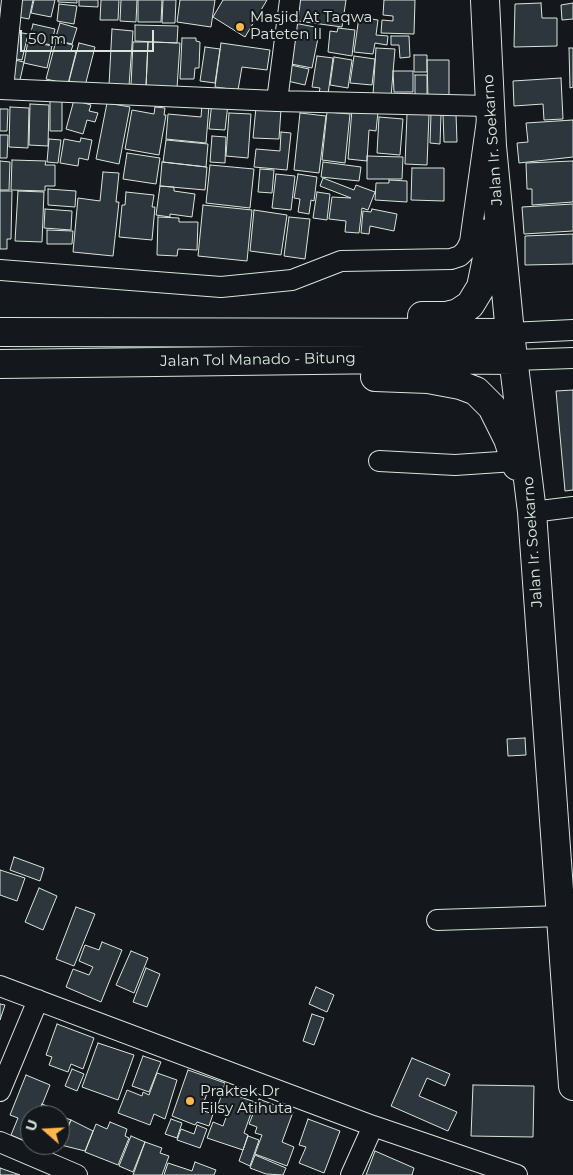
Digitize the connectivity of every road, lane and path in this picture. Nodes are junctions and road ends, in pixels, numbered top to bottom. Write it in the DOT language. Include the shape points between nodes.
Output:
graph roads {
  1 [pos="12,0"];
  2 [pos="290,0"];
  3 [pos="486,0"];
  4 [pos="2,89"];
  5 [pos="278,101"];
  6 [pos="489,106"];
  7 [pos="492,146"];
  8 [pos="0,270"];
  9 [pos="573,330"];
  10 [pos="0,332"];
  11 [pos="260,332"];
  12 [pos="510,333"];
  13 [pos="573,358"];
  14 [pos="246,360"];
  15 [pos="515,360"];
  16 [pos="0,364"];
  17 [pos="515,460"];
  18 [pos="379,461"];
  19 [pos="573,507"];
  20 [pos="532,512"];
  21 [pos="561,916"];
  22 [pos="437,920"];
  23 [pos="0,986"];
  24 [pos="38,1000"];
  25 [pos="572,1050"];
  26 [pos="573,1086"];
  27 [pos="0,1091"];
  28 [pos="373,1126"];
  29 [pos="0,1142"];
  30 [pos="77,1175"];
  31 [pos="351,1175"];
  32 [pos="517,1175"];
  1 -- 4 [label="street"];
  2 -- 5 [label="street"];
  3 -- 6 [label="highway, Jalan Ir. Soekarno"];
  4 -- 5 [label="street"];
  5 -- 6 [label="street"];
  6 -- 7 [label="highway, Jalan Ir. Soekarno"];
  6 -- 8 [label="street" via="470,242 460,256 451,259 342,261 292,280 221,287"];
  7 -- 11 [label="highway" via="487,258 481,287 470,305 458,314 446,316 338,316"];
  7 -- 12 [label="highway, Jalan Ir. Soekarno"];
  9 -- 12 [label="street"];
  10 -- 11 [label="highway, Jalan Tol Manado - Bitung"];
  11 -- 12 [label="highway, Jalan Tol Manado - Bitung"];
  12 -- 15 [label="highway, Jalan Ir. Soekarno"];
  13 -- 15 [label="street"];
  14 -- 15 [label="highway, Jalan Tol Manado - Bitung"];
  14 -- 16 [label="highway, Jalan Tol Manado - Bitung"];
  14 -- 17 [label="highway" via="336,376 428,379 460,385 476,391 492,407"];
  15 -- 20 [label="highway, Jalan Ir. Soekarno"];
  17 -- 18 [label="street" via="455,465"];
  17 -- 20 [label="highway"];
  19 -- 20 [label="street"];
  20 -- 21 [label="highway, Jalan Ir. Soekarno"];
  21 -- 22 [label="street"];
  21 -- 25 [label="highway, Jalan Ir. Soekarno"];
  23 -- 24 [label="street"];
  24 -- 27 [label="street"];
  24 -- 28 [label="street"];
  25 -- 26 [label="highway, Jalan Ir. Soekarno"];
  28 -- 31 [label="street"];
  28 -- 32 [label="street"];
  29 -- 30 [label="street"];
}
